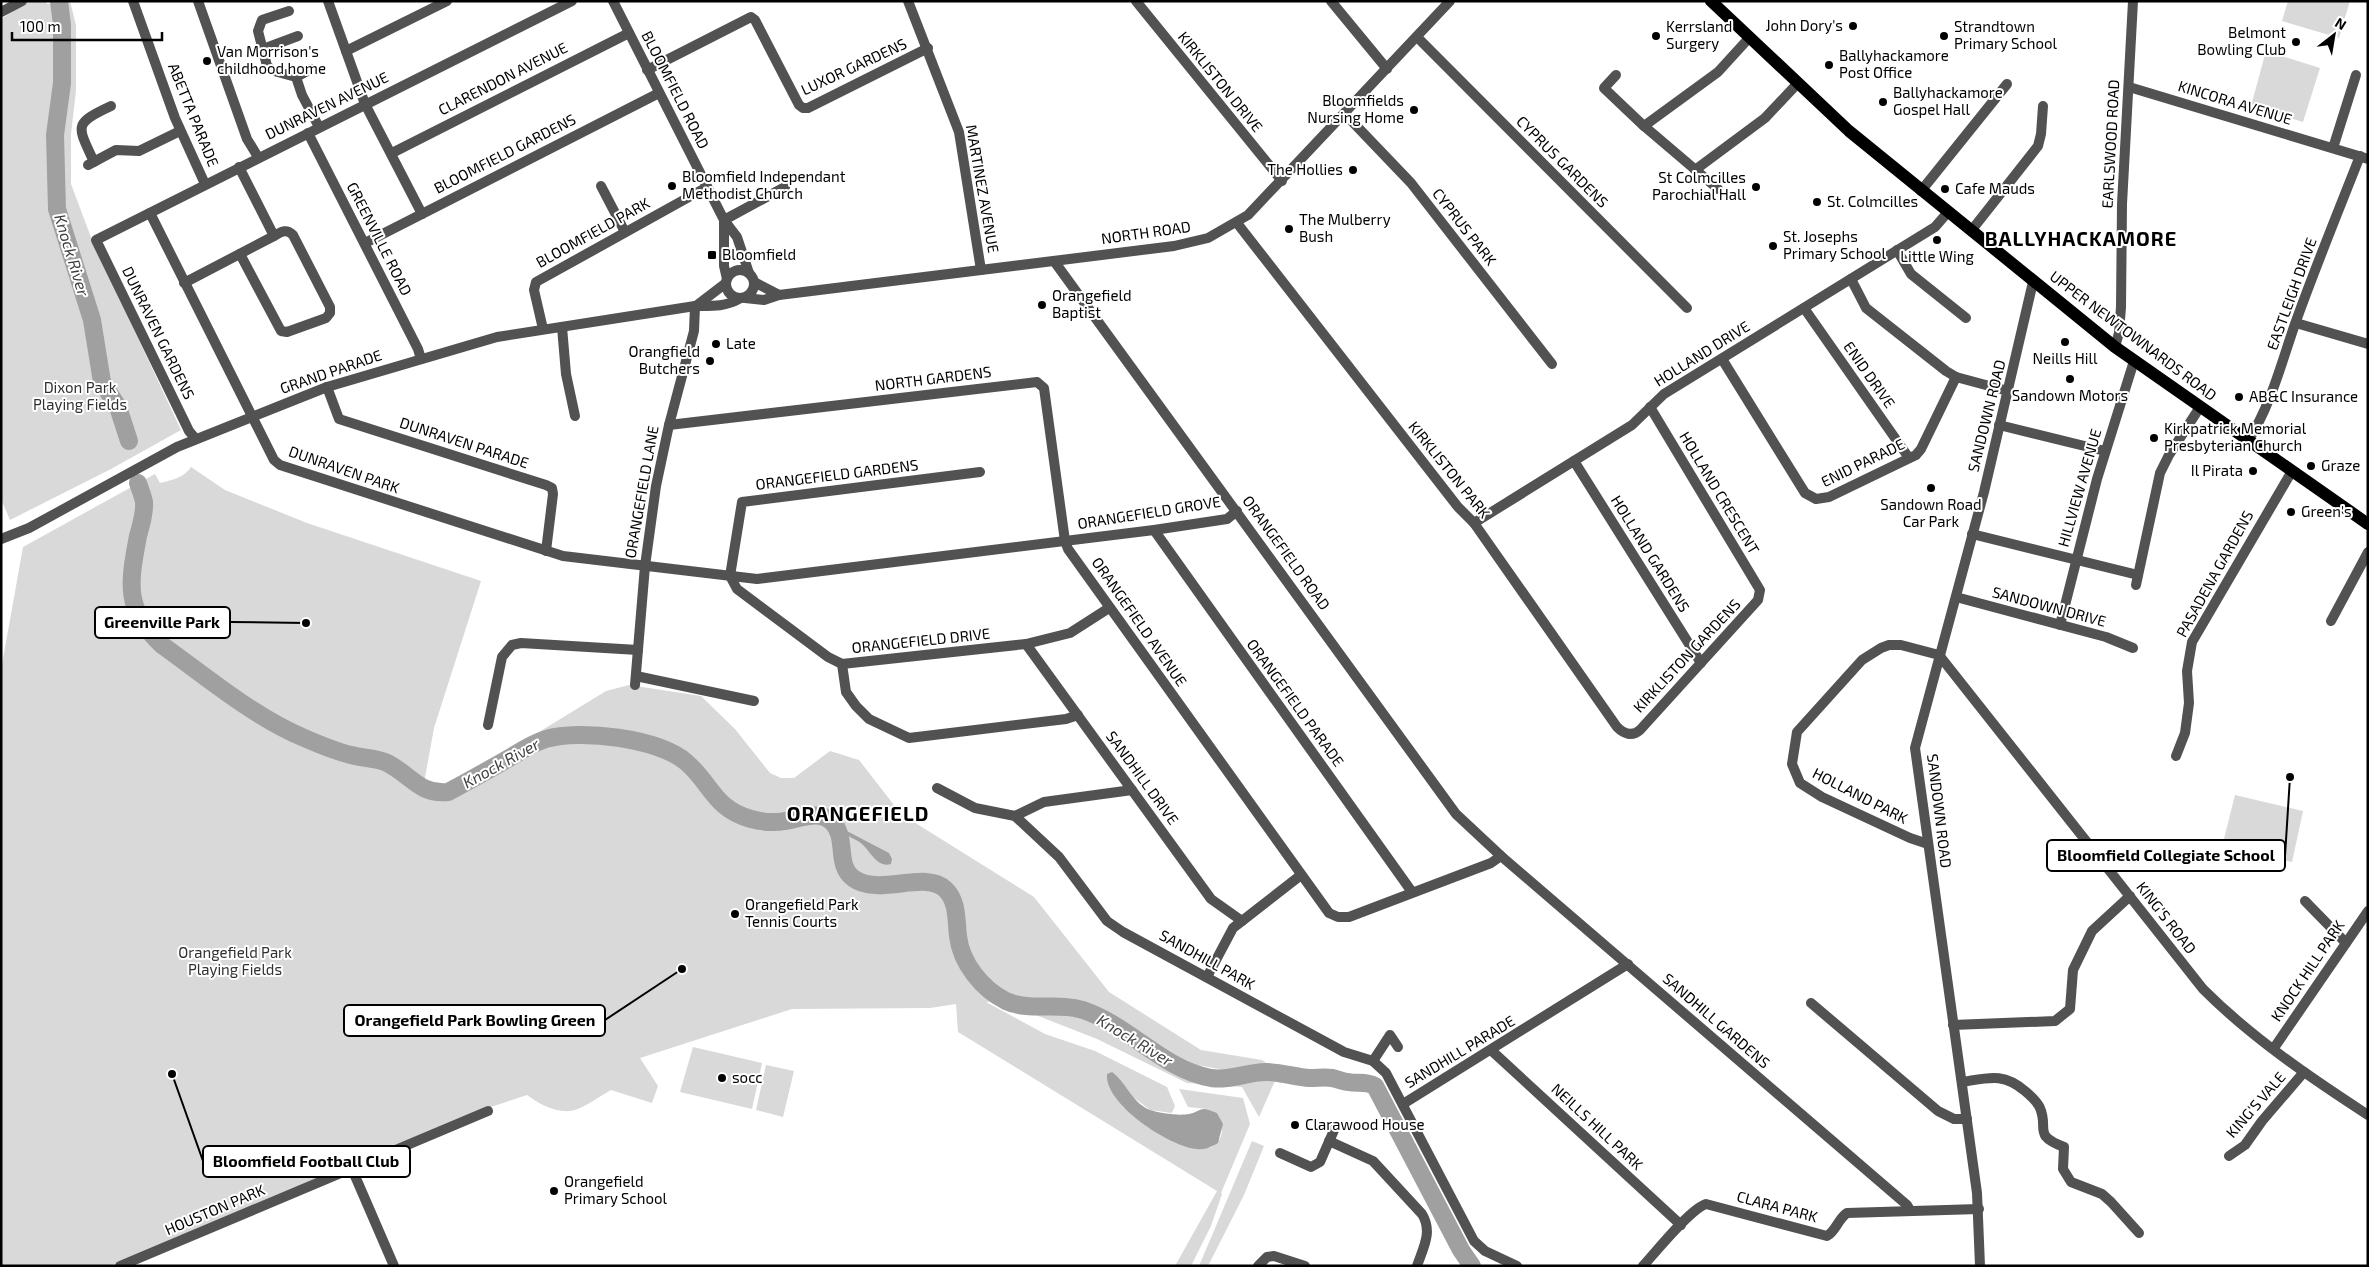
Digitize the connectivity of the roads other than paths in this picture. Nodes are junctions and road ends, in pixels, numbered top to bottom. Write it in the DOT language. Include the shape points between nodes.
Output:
graph roads {
  1 [pos="22,1"];
  2 [pos="133,1"];
  3 [pos="198,1"];
  4 [pos="328,1"];
  5 [pos="447,1"];
  6 [pos="572,1"];
  7 [pos="613,1"];
  8 [pos="908,1"];
  9 [pos="1136,1"];
  10 [pos="1332,1"];
  11 [pos="1450,1"];
  12 [pos="1710,1"];
  13 [pos="2133,1"];
  14 [pos="1,12"];
  15 [pos="289,12"];
  16 [pos="629,33"];
  17 [pos="298,36"];
  18 [pos="1417,37"];
  19 [pos="1749,38"];
  20 [pos="928,48"];
  21 [pos="263,49"];
  22 [pos="346,51"];
  23 [pos="312,69"];
  24 [pos="1387,69"];
  25 [pos="647,70"];
  26 [pos="2356,74"];
  27 [pos="296,76"];
  28 [pos="1616,76"];
  29 [pos="1797,84"];
  30 [pos="2007,84"];
  31 [pos="2129,86"];
  32 [pos="659,93"];
  33 [pos="365,104"];
  34 [pos="111,106"];
  35 [pos="2043,106"];
  36 [pos="1345,114"];
  37 [pos="1644,126"];
  38 [pos="319,127"];
  39 [pos="180,130"];
  40 [pos="308,133"];
  41 [pos="2333,148"];
  42 [pos="392,153"];
  43 [pos="258,157"];
  44 [pos="2364,157"];
  45 [pos="240,167"];
  46 [pos="1695,170"];
  47 [pos="1282,181"];
  48 [pos="205,184"];
  49 [pos="601,186"];
  50 [pos="707,187"];
  51 [pos="785,187"];
  52 [pos="1718,189"];
  53 [pos="1920,191"];
  54 [pos="1948,212"];
  55 [pos="150,213"];
  56 [pos="422,214"];
  57 [pos="724,220"];
  58 [pos="1237,223"];
  59 [pos="1971,231"];
  60 [pos="625,232"];
  61 [pos="274,236"];
  62 [pos="96,240"];
  63 [pos="365,243"];
  64 [pos="1897,250"];
  65 [pos="240,254"];
  66 [pos="1054,261"];
  67 [pos="981,270"];
  68 [pos="751,278"];
  69 [pos="1850,279"];
  70 [pos="726,281"];
  71 [pos="2033,282"];
  72 [pos="184,283"];
  73 [pos="778,295"];
  74 [pos="742,298"];
  75 [pos="695,306"];
  76 [pos="1687,308"];
  77 [pos="1804,308"];
  78 [pos="1966,318"];
  79 [pos="2296,323"];
  80 [pos="562,327"];
  81 [pos="543,329"];
  82 [pos="2368,344"];
  83 [pos="2115,347"];
  84 [pos="1722,358"];
  85 [pos="421,359"];
  86 [pos="2134,362"];
  87 [pos="1552,364"];
  88 [pos="1956,378"];
  89 [pos="327,387"];
  90 [pos="2008,391"];
  91 [pos="1650,407"];
  92 [pos="2200,407"];
  93 [pos="252,415"];
  94 [pos="575,416"];
  95 [pos="669,425"];
  96 [pos="1999,425"];
  97 [pos="195,438"];
  98 [pos="2248,441"];
  99 [pos="2105,451"];
  100 [pos="1909,458"];
  101 [pos="1574,461"];
  102 [pos="2292,471"];
  103 [pos="980,472"];
  104 [pos="1237,510"];
  105 [pos="1474,523"];
  106 [pos="2368,524"];
  107 [pos="1154,530"];
  108 [pos="1972,534"];
  109 [pos="1,539"];
  110 [pos="1064,541"];
  111 [pos="546,551"];
  112 [pos="2368,552"];
  113 [pos="2075,560"];
  114 [pos="645,566"];
  115 [pos="730,576"];
  116 [pos="1760,595"];
  117 [pos="1956,598"];
  118 [pos="1109,608"];
  119 [pos="2331,621"];
  120 [pos="2060,625"];
  121 [pos="1026,644"];
  122 [pos="2133,648"];
  123 [pos="638,650"];
  124 [pos="1939,655"];
  125 [pos="1701,663"];
  126 [pos="842,664"];
  127 [pos="754,701"];
  128 [pos="1078,715"];
  129 [pos="488,725"];
  130 [pos="1633,734"];
  131 [pos="2176,756"];
  132 [pos="938,788"];
  133 [pos="1132,790"];
  134 [pos="1015,816"];
  135 [pos="1928,844"];
  136 [pos="1501,856"];
  137 [pos="1301,874"];
  138 [pos="1412,892"];
  139 [pos="2130,896"];
  140 [pos="2305,901"];
  141 [pos="2368,912"];
  142 [pos="1242,921"];
  143 [pos="2346,943"];
  144 [pos="1628,964"];
  145 [pos="1207,977"];
  146 [pos="1811,1003"];
  147 [pos="1953,1025"];
  148 [pos="1398,1047"];
  149 [pos="2274,1048"];
  150 [pos="1492,1051"];
  151 [pos="1373,1061"];
  152 [pos="2304,1072"];
  153 [pos="1962,1082"];
  154 [pos="1403,1104"];
  155 [pos="488,1111"];
  156 [pos="2368,1115"];
  157 [pos="1967,1118"];
  158 [pos="1335,1128"];
  159 [pos="1329,1141"];
  160 [pos="1280,1153"];
  161 [pos="2229,1156"];
  162 [pos="352,1169"];
  163 [pos="1979,1209"];
  164 [pos="1910,1210"];
  165 [pos="1681,1225"];
  166 [pos="2139,1233"];
  167 [pos="120,1266"];
  168 [pos="394,1266"];
  169 [pos="1258,1266"];
  170 [pos="1305,1266"];
  171 [pos="1418,1266"];
  172 [pos="1517,1266"];
  173 [pos="1642,1266"];
  174 [pos="1980,1266"];
  1 -- 14 [label="street"];
  2 -- 39 [label="street, ABETTA PARADE"];
  3 -- 43 [label="street" via="248,139"];
  4 -- 22 [label="street"];
  5 -- 22 [label="street"];
  6 -- 33 [label="street, DUNRAVEN AVENUE"];
  7 -- 16 [label="street, BLOOMFIELD ROAD"];
  8 -- 20 [label="street, MARTINEZ AVENUE"];
  9 -- 47 [label="street, KIRKLISTON DRIVE"];
  10 -- 24 [label="street"];
  11 -- 18 [label="street, NORTH ROAD"];
  12 -- 19 [label="main road, UPPER NEWTOWNARDS ROAD"];
  13 -- 31 [label="street, EARLSWOOD ROAD"];
  15 -- 21 [label="street" via="262,20 258,31"];
  16 -- 25 [label="street, BLOOMFIELD ROAD"];
  16 -- 42 [label="street, CLARENDON AVENUE"];
  17 -- 21 [label="street"];
  18 -- 24 [label="street, NORTH ROAD"];
  18 -- 76 [label="street, CYPRUS GARDENS"];
  19 -- 29 [label="main road, UPPER NEWTOWNARDS ROAD"];
  19 -- 37 [label="street" via="1718,72"];
  20 -- 25 [label="street, LUXOR GARDENS" via="808,108 799,105 751,17"];
  20 -- 67 [label="street, MARTINEZ AVENUE" via="959,132"];
  21 -- 27 [label="street" via="270,69"];
  22 -- 33 [label="street"];
  23 -- 27 [label="street"];
  24 -- 36 [label="street, NORTH ROAD"];
  25 -- 32 [label="street, BLOOMFIELD ROAD"];
  26 -- 41 [label="street"];
  27 -- 38 [label="street"];
  28 -- 37 [label="street" via="1604,88"];
  29 -- 46 [label="street" via="1765,118"];
  29 -- 53 [label="main road, UPPER NEWTOWNARDS ROAD"];
  30 -- 53 [label="street"];
  31 -- 41 [label="street, KINCORA AVENUE"];
  31 -- 83 [label="street, EARLSWOOD ROAD" via="2122,204 2121,307"];
  32 -- 50 [label="street, BLOOMFIELD ROAD"];
  32 -- 56 [label="street, BLOOMFIELD GARDENS"];
  33 -- 38 [label="street, DUNRAVEN AVENUE"];
  33 -- 42 [label="street"];
  34 -- 39 [label="street" via="86,117 81,126 91,164 116,150 138,151"];
  35 -- 59 [label="street" via="2036,150"];
  36 -- 47 [label="street, NORTH ROAD"];
  36 -- 87 [label="street, CYPRUS PARK" via="1411,183"];
  37 -- 46 [label="street"];
  38 -- 40 [label="street, DUNRAVEN AVENUE"];
  39 -- 48 [label="street, ABETTA PARADE"];
  40 -- 43 [label="street, DUNRAVEN AVENUE"];
  40 -- 63 [label="street, GREENVILLE ROAD"];
  41 -- 44 [label="street, KINCORA AVENUE"];
  42 -- 56 [label="street"];
  43 -- 45 [label="street, DUNRAVEN AVENUE"];
  44 -- 79 [label="street, EASTLEIGH DRIVE"];
  45 -- 48 [label="street, DUNRAVEN AVENUE"];
  45 -- 61 [label="street"];
  46 -- 52 [label="street"];
  47 -- 58 [label="street, NORTH ROAD"];
  48 -- 55 [label="street, DUNRAVEN AVENUE"];
  49 -- 60 [label="street"];
  50 -- 57 [label="street, BLOOMFIELD ROAD"];
  50 -- 60 [label="street, BLOOMFIELD PARK"];
  51 -- 57 [label="street"];
  53 -- 54 [label="main road, UPPER NEWTOWNARDS ROAD"];
  54 -- 59 [label="main road, UPPER NEWTOWNARDS ROAD"];
  54 -- 64 [label="street, HOLLAND DRIVE" via="1935,227"];
  55 -- 62 [label="street, DUNRAVEN AVENUE"];
  55 -- 72 [label="street, DUNRAVEN PARK"];
  56 -- 63 [label="street, BLOOMFIELD GARDENS"];
  57 -- 68 [label="street, BLOOMFIELD ROAD" via="737,237"];
  57 -- 70 [label="street"];
  58 -- 66 [label="street, NORTH ROAD" via="1208,238 1174,246"];
  58 -- 105 [label="street, KIRKLISTON PARK" via="1458,507"];
  59 -- 71 [label="main road, UPPER NEWTOWNARDS ROAD"];
  60 -- 81 [label="street, BLOOMFIELD PARK" via="536,282 534,290"];
  61 -- 65 [label="street"];
  61 -- 65 [label="street" via="284,231 293,235 330,307 326,318 287,332 281,331"];
  62 -- 97 [label="street, DUNRAVEN GARDENS"];
  63 -- 85 [label="street, GREENVILLE ROAD"];
  64 -- 69 [label="street, HOLLAND DRIVE"];
  64 -- 78 [label="street" via="1911,274"];
  65 -- 72 [label="street"];
  66 -- 67 [label="street, NORTH ROAD"];
  66 -- 104 [label="street, ORANGEFIELD ROAD"];
  67 -- 73 [label="street, NORTH ROAD"];
  68 -- 70 [label="street" via="736,271"];
  68 -- 73 [label="street"];
  68 -- 74 [label="street" via="752,292"];
  69 -- 77 [label="street, HOLLAND DRIVE"];
  69 -- 88 [label="street" via="1866,308"];
  70 -- 74 [label="street" via="730,295"];
  70 -- 75 [label="street, GRAND PARADE"];
  71 -- 83 [label="main road, UPPER NEWTOWNARDS ROAD"];
  71 -- 90 [label="street, SANDOWN ROAD"];
  72 -- 93 [label="street, DUNRAVEN PARK"];
  73 -- 74 [label="street, NORTH ROAD" via="764,300"];
  74 -- 75 [label="street, GRAND PARADE" via="731,304"];
  75 -- 80 [label="street, GRAND PARADE"];
  75 -- 95 [label="street, ORANGEFIELD LANE" via="694,331"];
  77 -- 84 [label="street, HOLLAND DRIVE"];
  77 -- 100 [label="street, ENID DRIVE"];
  79 -- 82 [label="street"];
  79 -- 98 [label="street, EASTLEIGH DRIVE" via="2271,395"];
  80 -- 81 [label="street, GRAND PARADE"];
  80 -- 94 [label="street" via="566,374"];
  81 -- 85 [label="street, GRAND PARADE" via="497,337"];
  83 -- 86 [label="main road, UPPER NEWTOWNARDS ROAD"];
  84 -- 91 [label="street, HOLLAND DRIVE" via="1664,394"];
  84 -- 100 [label="street, ENID PARADE" via="1810,497 1822,500"];
  85 -- 89 [label="street, GRAND PARADE"];
  86 -- 92 [label="main road, UPPER NEWTOWNARDS ROAD"];
  86 -- 99 [label="street, HILLVIEW AVENUE"];
  88 -- 90 [label="street"];
  88 -- 100 [label="street, ENID PARADE" via="1921,449"];
  89 -- 93 [label="street, GRAND PARADE"];
  89 -- 111 [label="street, DUNRAVEN PARADE" via="339,419 552,488"];
  90 -- 96 [label="street, SANDOWN ROAD"];
  91 -- 101 [label="street, HOLLAND DRIVE" via="1632,425"];
  91 -- 116 [label="street, HOLLAND CRESCENT" via="1760,590"];
  92 -- 98 [label="main road, UPPER NEWTOWNARDS ROAD"];
  92 -- 113 [label="street" via="2160,473 2137,580"];
  93 -- 97 [label="street, GRAND PARADE"];
  93 -- 111 [label="street, DUNRAVEN PARK" via="274,460 286,468"];
  95 -- 110 [label="street, NORTH GARDENS" via="1037,382 1044,388"];
  95 -- 114 [label="street, ORANGEFIELD LANE" via="656,486"];
  96 -- 99 [label="street"];
  96 -- 108 [label="street, SANDOWN ROAD"];
  97 -- 109 [label="street, GRAND PARADE" via="29,528"];
  98 -- 102 [label="main road, UPPER NEWTOWNARDS ROAD"];
  99 -- 113 [label="street, HILLVIEW AVENUE"];
  101 -- 105 [label="street, HOLLAND DRIVE"];
  101 -- 125 [label="street, HOLLAND GARDENS"];
  102 -- 106 [label="main road, UPPER NEWTOWNARDS ROAD"];
  102 -- 131 [label="street, PASADENA GARDENS" via="2192,642 2187,672 2189,704 2185,733"];
  103 -- 115 [label="street, ORANGEFIELD GARDENS" via="742,502"];
  104 -- 107 [label="street, ORANGEFIELD GROVE" via="1227,519"];
  104 -- 136 [label="street, ORANGEFIELD ROAD" via="1436,788 1456,814"];
  105 -- 130 [label="street, KIRKLISTON PARK" via="1617,727 1626,734"];
  107 -- 110 [label="street, ORANGEFIELD GROVE"];
  107 -- 138 [label="street, ORANGEFIELD PARADE"];
  108 -- 113 [label="street"];
  108 -- 117 [label="street, SANDOWN ROAD"];
  110 -- 115 [label="street" via="757,579"];
  110 -- 118 [label="street, ORANGEFIELD AVENUE"];
  111 -- 114 [label="street, DUNRAVEN PARK"];
  112 -- 119 [label="street"];
  113 -- 120 [label="street, HILLVIEW AVENUE"];
  114 -- 115 [label="street"];
  114 -- 123 [label="street, ORANGEFIELD LANE"];
  115 -- 126 [label="street, ORANGEFIELD DRIVE" via="737,589 828,658"];
  116 -- 125 [label="street, KIRKLISTON GARDENS"];
  117 -- 120 [label="street, SANDOWN DRIVE"];
  117 -- 124 [label="street, SANDOWN ROAD"];
  118 -- 121 [label="street, ORANGEFIELD DRIVE" via="1070,633"];
  118 -- 137 [label="street, ORANGEFIELD AVENUE"];
  120 -- 122 [label="street, SANDOWN DRIVE"];
  121 -- 126 [label="street, ORANGEFIELD DRIVE"];
  121 -- 128 [label="street, SANDHILL DRIVE"];
  123 -- 127 [label="street, ORANGEFIELD LANE" via="635,681"];
  123 -- 129 [label="street" via="512,645 502,657"];
  124 -- 135 [label="street, SANDOWN ROAD" via="1915,748"];
  124 -- 135 [label="street, HOLLAND PARK" via="1889,645 1862,660 1797,732 1792,764 1800,783 1822,797"];
  124 -- 139 [label="street, KING'S ROAD"];
  125 -- 130 [label="street, KIRKLISTON GARDENS"];
  126 -- 128 [label="street" via="846,692 856,706 868,719 910,738"];
  128 -- 133 [label="street, SANDHILL DRIVE"];
  132 -- 134 [label="street" via="975,808"];
  133 -- 134 [label="street" via="1044,802"];
  133 -- 142 [label="street, SANDHILL DRIVE" via="1211,899"];
  134 -- 145 [label="street, SANDHILL PARK" via="1059,857 1107,920 1123,932"];
  135 -- 147 [label="street, SANDOWN ROAD"];
  136 -- 138 [label="street, ORANGEFIELD AVENUE" via="1491,863"];
  136 -- 144 [label="street, SANDHILL GARDENS"];
  137 -- 138 [label="street, ORANGEFIELD AVENUE" via="1329,912 1338,917 1349,917"];
  137 -- 142 [label="street"];
  139 -- 147 [label="street" via="2092,931 2073,970 2070,1009 2055,1021"];
  139 -- 149 [label="street, KING'S ROAD" via="2203,989"];
  140 -- 143 [label="street"];
  141 -- 143 [label="street, KNOCK HILL PARK"];
  142 -- 145 [label="street" via="1233,928"];
  143 -- 149 [label="street, KNOCK HILL PARK"];
  144 -- 150 [label="street, SANDHILL PARADE"];
  144 -- 164 [label="street, SANDHILL GARDENS" via="1907,1204"];
  145 -- 151 [label="street, SANDHILL PARK" via="1344,1052"];
  146 -- 157 [label="street" via="1938,1111 1954,1119"];
  147 -- 153 [label="street, SANDOWN ROAD"];
  148 -- 151 [label="street" via="1390,1035"];
  149 -- 152 [label="street, KING'S ROAD"];
  150 -- 154 [label="street, SANDHILL PARADE"];
  150 -- 165 [label="street, NEILLS HILL PARK"];
  151 -- 154 [label="street" via="1386,1073"];
  152 -- 156 [label="street, KING'S ROAD"];
  152 -- 161 [label="street, KING'S VALE" via="2245,1145"];
  153 -- 157 [label="street, SANDOWN ROAD"];
  153 -- 166 [label="street" via="1994,1077 2008,1079 2034,1099 2040,1108 2046,1138 2064,1147 2063,1169 2071,1182 2102,1194"];
  154 -- 172 [label="street, SANDHILL PARADE" via="1474,1241 1484,1251"];
  155 -- 162 [label="street, HOUSTON PARK"];
  157 -- 163 [label="street, SANDOWN ROAD"];
  158 -- 159 [label="street"];
  159 -- 160 [label="street" via="1316,1166 1311,1167"];
  159 -- 171 [label="street" via="1374,1161 1422,1214 1428,1223 1428,1233"];
  162 -- 167 [label="street, HOUSTON PARK"];
  162 -- 168 [label="street"];
  163 -- 164 [label="street, CLARA PARK"];
  163 -- 174 [label="street, SANDOWN ROAD"];
  164 -- 165 [label="street, CLARA PARK" via="1847,1213 1827,1236 1706,1204"];
  165 -- 173 [label="street, CLARA PARK"];
  169 -- 170 [label="street" via="1266,1256"];
}
